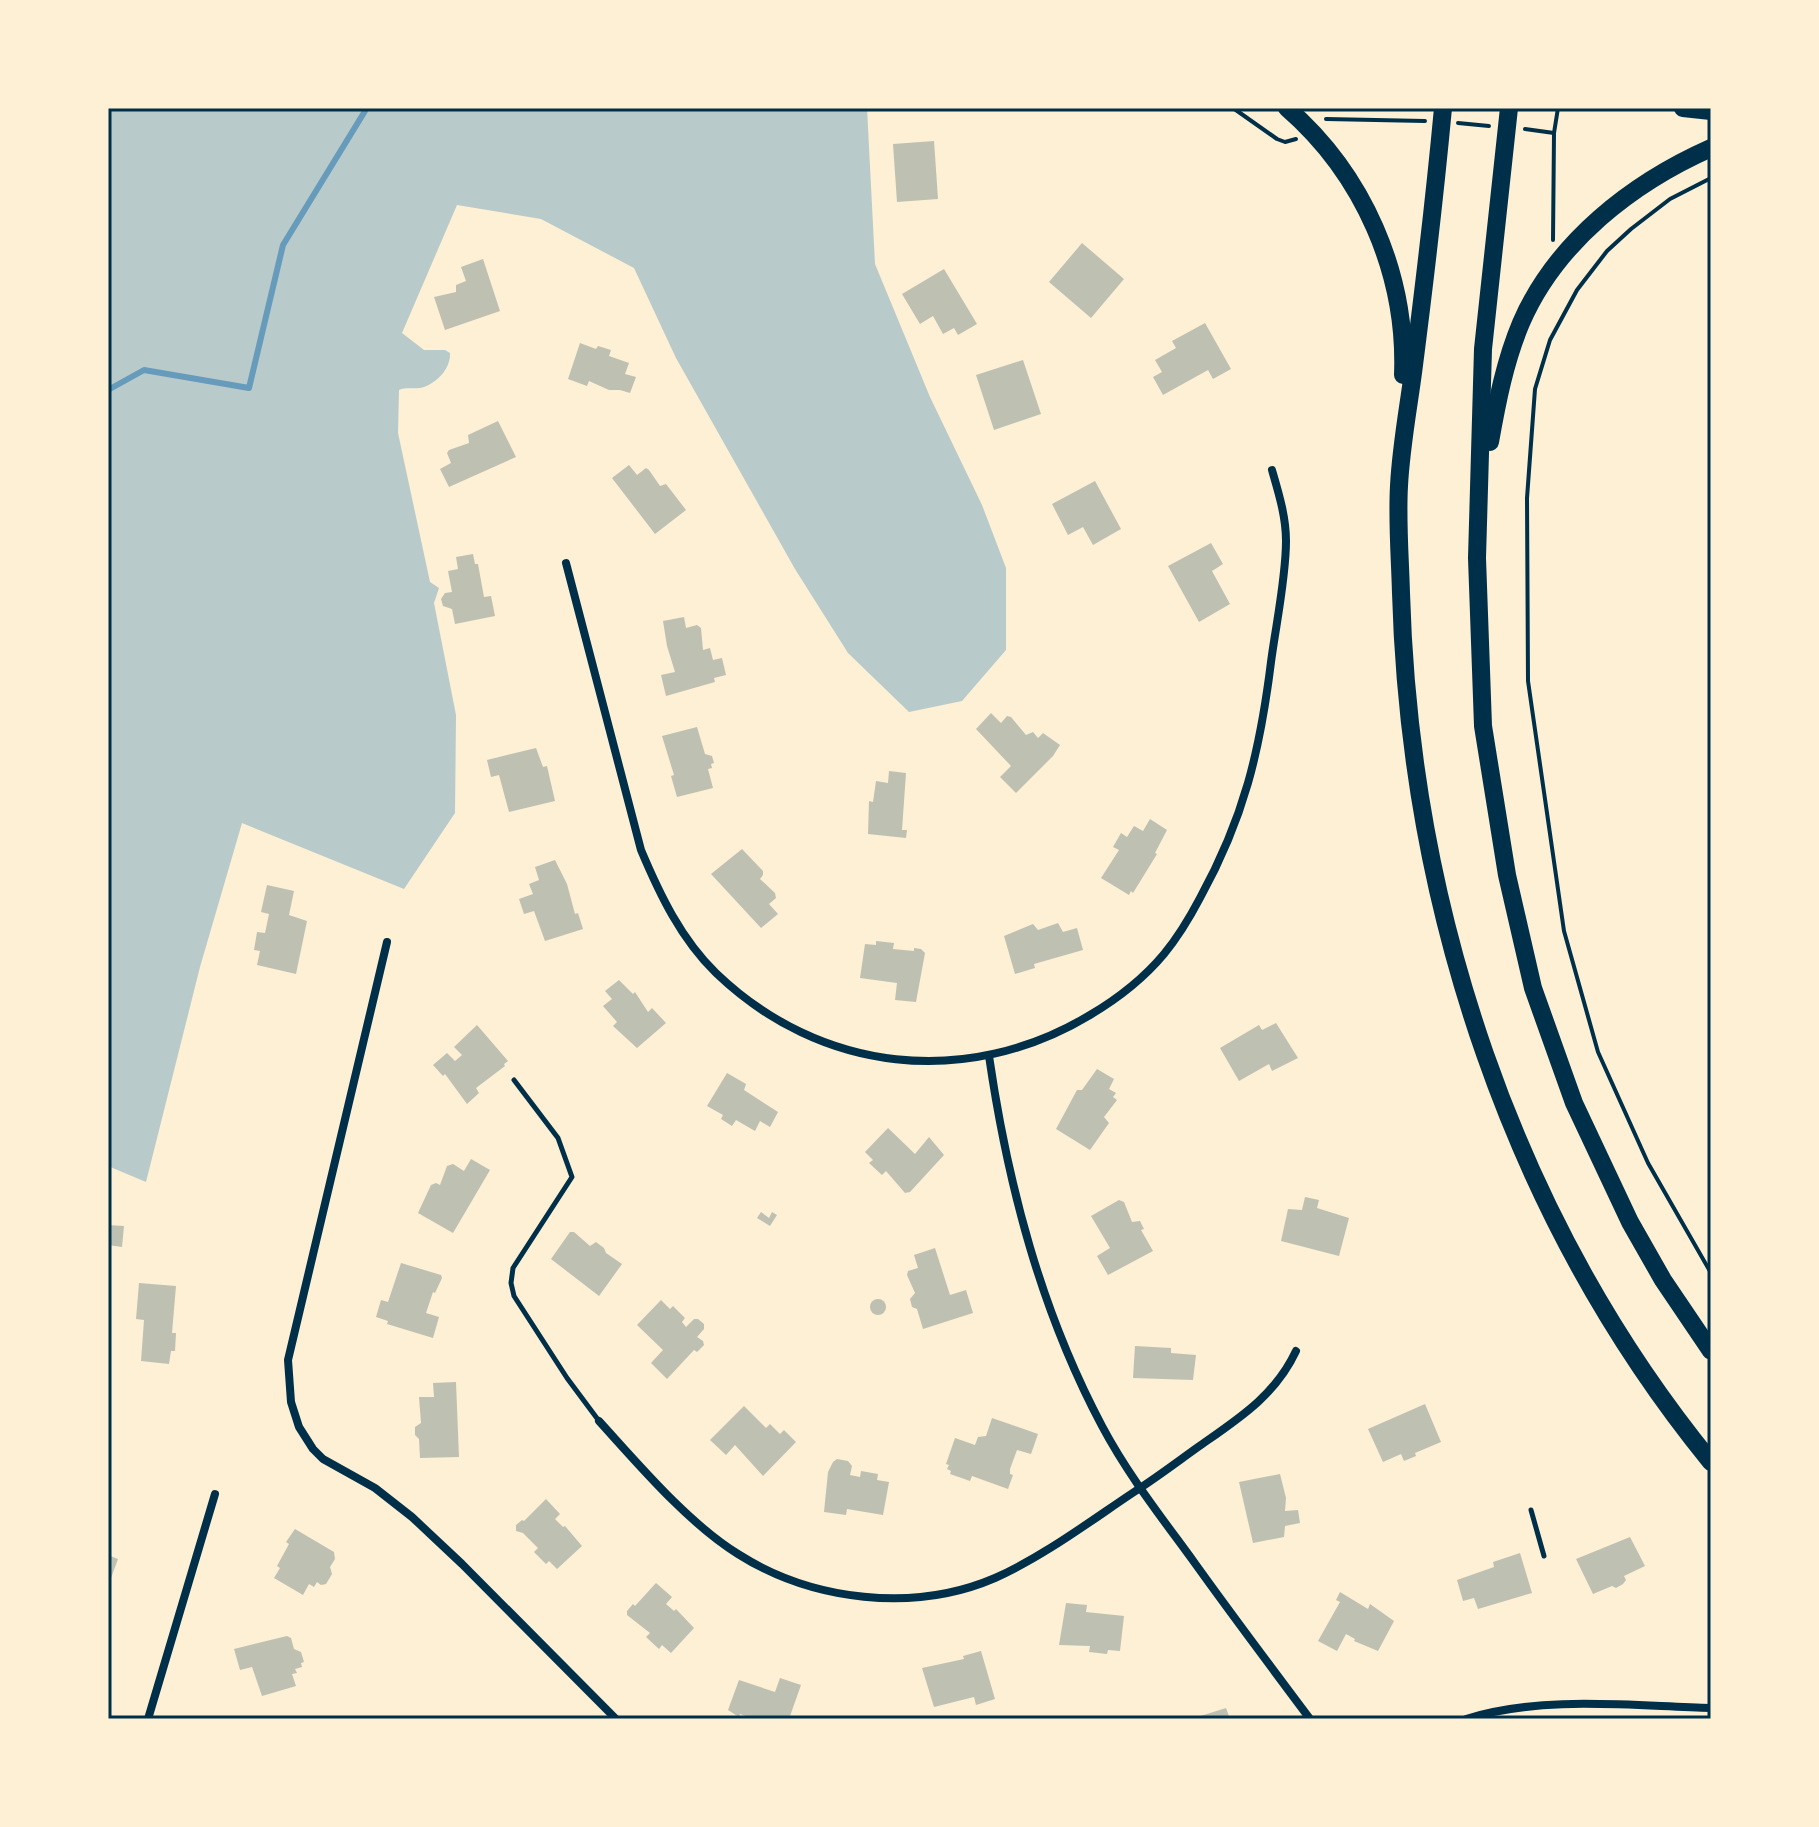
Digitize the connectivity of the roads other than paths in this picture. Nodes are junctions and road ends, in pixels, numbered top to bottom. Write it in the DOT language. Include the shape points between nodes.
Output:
graph roads {
  1 [pos="1287,108"];
  2 [pos="1509,108"];
  3 [pos="1683,108"];
  4 [pos="1711,111"];
  5 [pos="1443,115"];
  6 [pos="1711,148"];
  7 [pos="1272,470"];
  8 [pos="1399,485"];
  9 [pos="1480,491"];
  10 [pos="566,563"];
  11 [pos="387,942"];
  12 [pos="989,1056"];
  13 [pos="514,1080"];
  14 [pos="1296,1351"];
  15 [pos="1711,1351"];
  16 [pos="599,1421"];
  17 [pos="1711,1462"];
  18 [pos="1140,1489"];
  19 [pos="215,1494"];
  20 [pos="1531,1510"];
  21 [pos="1544,1556"];
  22 [pos="1711,1708"];
  23 [pos="148,1719"];
  24 [pos="616,1719"];
  25 [pos="1310,1719"];
  26 [pos="1466,1719"];
  1 -- 8 [label="highway" via="1349,177 1386,256 1404,361"];
  2 -- 9 [label="highway" via="1483,349"];
  3 -- 4 [label="highway"];
  5 -- 8 [label="highway"];
  6 -- 9 [label="highway" via="1639,187 1598,220 1556,265 1527,312 1509,359"];
  7 -- 12 [label="street" via="1286,542 1263,726 1241,810 1216,870 1165,954 1137,981 1069,1028"];
  8 -- 17 [label="highway" via="1403,655 1412,744 1427,841 1471,1015 1520,1147 1577,1266 1610,1322"];
  9 -- 15 [label="highway" via="1483,726 1507,875 1533,988 1599,1159 1663,1280"];
  10 -- 12 [label="street" via="641,850 657,888 715,972 775,1019 821,1040 881,1058 918,1062"];
  11 -- 24 [label="street" via="288,1360 291,1402 299,1427 323,1459 375,1488 412,1517"];
  12 -- 18 [label="street" via="1025,1238 1048,1307 1074,1371"];
  13 -- 16 [label="lane" via="558,1138 572,1177 513,1268 514,1296"];
  14 -- 18 [label="street" via="1256,1406"];
  16 -- 18 [label="street" via="709,1533 738,1554 773,1573 848,1595 926,1595 994,1578"];
  18 -- 25 [label="street"];
  19 -- 23 [label="street"];
  20 -- 21 [label="lane"];
  22 -- 26 [label="street" via="1563,1704"];
}
